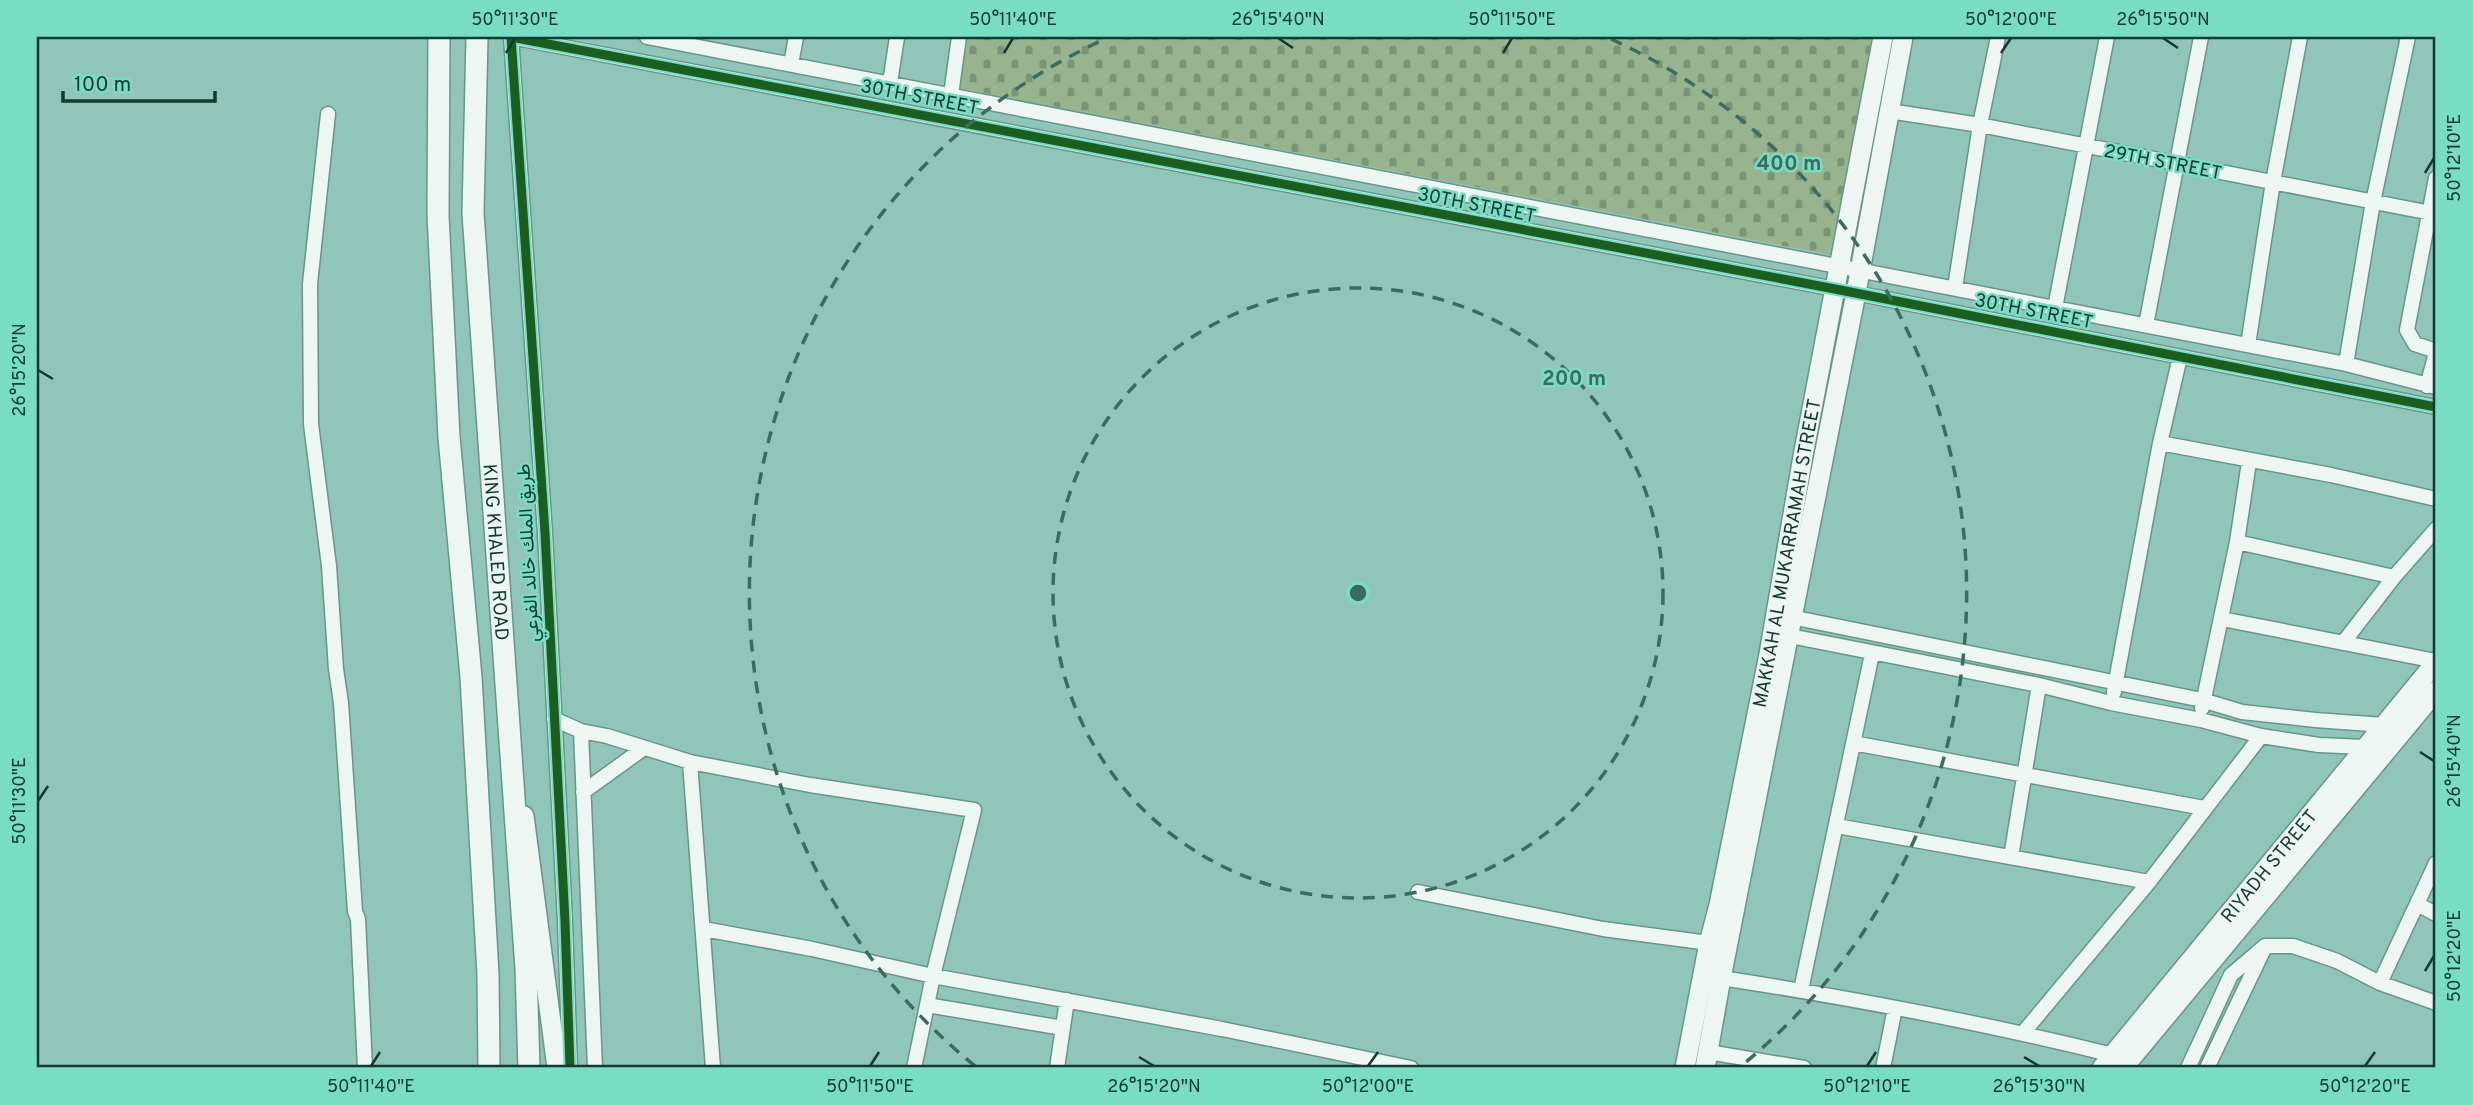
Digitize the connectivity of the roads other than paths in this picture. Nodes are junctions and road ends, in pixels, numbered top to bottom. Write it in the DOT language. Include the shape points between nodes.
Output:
graph roads {
  1 [pos="439,37"];
  2 [pos="477,37"];
  3 [pos="511,37"];
  4 [pos="647,37"];
  5 [pos="796,37"];
  6 [pos="897,37"];
  7 [pos="960,37"];
  8 [pos="1883,37"];
  9 [pos="1903,37"];
  10 [pos="1998,37"];
  11 [pos="2107,37"];
  12 [pos="2201,37"];
  13 [pos="2300,37"];
  14 [pos="2408,37"];
  15 [pos="695,42"];
  16 [pos="791,64"];
  17 [pos="890,83"];
  18 [pos="951,95"];
  19 [pos="1889,111"];
  20 [pos="328,114"];
  21 [pos="1980,125"];
  22 [pos="2088,146"];
  23 [pos="2177,163"];
  24 [pos="2436,178"];
  25 [pos="2273,182"];
  26 [pos="2373,202"];
  27 [pos="2432,213"];
  28 [pos="1839,267"];
  29 [pos="1860,271"];
  30 [pos="1955,288"];
  31 [pos="1835,289"];
  32 [pos="1856,293"];
  33 [pos="2055,307"];
  34 [pos="2146,325"];
  35 [pos="2248,345"];
  36 [pos="2436,352"];
  37 [pos="2180,357"];
  38 [pos="2346,364"];
  39 [pos="2432,387"];
  40 [pos="2436,407"];
  41 [pos="2160,443"];
  42 [pos="2249,462"];
  43 [pos="2436,499"];
  44 [pos="2436,529"];
  45 [pos="2237,542"];
  46 [pos="2394,577"];
  47 [pos="2222,619"];
  48 [pos="1784,628"];
  49 [pos="2343,643"];
  50 [pos="1872,654"];
  51 [pos="2436,661"];
  52 [pos="2116,684"];
  53 [pos="2039,685"];
  54 [pos="505,686"];
  55 [pos="2436,691"];
  56 [pos="2202,700"];
  57 [pos="2111,703"];
  58 [pos="554,719"];
  59 [pos="2201,720"];
  60 [pos="2384,725"];
  61 [pos="581,731"];
  62 [pos="2261,736"];
  63 [pos="1853,743"];
  64 [pos="2366,747"];
  65 [pos="644,748"];
  66 [pos="690,762"];
  67 [pos="2023,776"];
  68 [pos="583,792"];
  69 [pos="2204,808"];
  70 [pos="1837,826"];
  71 [pos="2011,857"];
  72 [pos="2436,863"];
  73 [pos="2149,882"];
  74 [pos="1418,892"];
  75 [pos="2417,904"];
  76 [pos="2436,914"];
  77 [pos="704,929"];
  78 [pos="1709,943"];
  79 [pos="2264,946"];
  80 [pos="933,976"];
  81 [pos="1721,978"];
  82 [pos="2380,983"];
  83 [pos="1801,990"];
  84 [pos="1067,1000"];
  85 [pos="2436,1003"];
  86 [pos="927,1005"];
  87 [pos="1895,1008"];
  88 [pos="2157,1015"];
  89 [pos="1063,1028"];
  90 [pos="2023,1033"];
  91 [pos="1706,1060"];
  92 [pos="2113,1064"];
  93 [pos="365,1068"];
  94 [pos="489,1068"];
  95 [pos="529,1068"];
  96 [pos="557,1068"];
  97 [pos="570,1068"];
  98 [pos="595,1068"];
  99 [pos="713,1068"];
  100 [pos="914,1068"];
  101 [pos="1057,1068"];
  102 [pos="1411,1068"];
  103 [pos="1685,1068"];
  104 [pos="1799,1068"];
  105 [pos="1883,1068"];
  106 [pos="2188,1068"];
  107 [pos="2207,1068"];
  1 -- 94 [label="highway, KING KHALED ROAD" via="438,215 449,437 471,677"];
  2 -- 54 [label="highway, KING KHALED ROAD" via="473,213"];
  3 -- 31 [label="street, 30TH STREET"];
  3 -- 58 [label="street, طريق الملك خالد الفرعي"];
  4 -- 15 [label="street, 30TH STREET"];
  5 -- 16 [label="street"];
  6 -- 17 [label="street"];
  7 -- 18 [label="street"];
  8 -- 28 [label="main road, MAKKAH AL MUKARRAMAH STREET"];
  9 -- 19 [label="main road, MAKKAH AL MUKARRAMAH STREET"];
  10 -- 21 [label="street"];
  11 -- 22 [label="street"];
  12 -- 23 [label="street"];
  13 -- 25 [label="street"];
  14 -- 26 [label="street"];
  15 -- 16 [label="street, 30TH STREET"];
  16 -- 17 [label="street, 30TH STREET"];
  17 -- 18 [label="street, 30TH STREET"];
  18 -- 28 [label="street, 30TH STREET"];
  19 -- 21 [label="street, 29TH STREET"];
  19 -- 29 [label="main road, MAKKAH AL MUKARRAMAH STREET"];
  20 -- 93 [label="street" via="310,284 311,424 341,703"];
  21 -- 22 [label="street, 29TH STREET"];
  21 -- 30 [label="street"];
  22 -- 23 [label="street, 29TH STREET"];
  22 -- 33 [label="street"];
  23 -- 25 [label="street, 29TH STREET"];
  23 -- 34 [label="street"];
  24 -- 27 [label="street"];
  25 -- 26 [label="street, 29TH STREET"];
  25 -- 35 [label="street"];
  26 -- 27 [label="street, 29TH STREET"];
  26 -- 38 [label="street"];
  27 -- 36 [label="street" via="2407,330 2415,344"];
  28 -- 29 [label="street, 30TH STREET"];
  28 -- 31 [label="main road, MAKKAH AL MUKARRAMAH STREET"];
  29 -- 30 [label="street, 30TH STREET"];
  29 -- 32 [label="main road, MAKKAH AL MUKARRAMAH STREET"];
  30 -- 33 [label="street, 30TH STREET"];
  31 -- 32 [label="street, 30TH STREET"];
  31 -- 48 [label="main road, MAKKAH AL MUKARRAMAH STREET"];
  32 -- 37 [label="street, 30TH STREET"];
  32 -- 48 [label="main road, MAKKAH AL MUKARRAMAH STREET"];
  33 -- 34 [label="street, 30TH STREET"];
  34 -- 35 [label="street, 30TH STREET"];
  35 -- 38 [label="street, 30TH STREET"];
  36 -- 39 [label="street"];
  37 -- 40 [label="street, 30TH STREET"];
  37 -- 41 [label="street"];
  38 -- 39 [label="street, 30TH STREET"];
  41 -- 42 [label="street"];
  41 -- 52 [label="street"];
  42 -- 43 [label="street"];
  42 -- 45 [label="street"];
  44 -- 46 [label="street"];
  45 -- 46 [label="street"];
  45 -- 47 [label="street"];
  46 -- 49 [label="street"];
  47 -- 49 [label="street"];
  47 -- 56 [label="street"];
  48 -- 50 [label="street"];
  48 -- 52 [label="street"];
  48 -- 78 [label="main road, MAKKAH AL MUKARRAMAH STREET"];
  48 -- 81 [label="main road, MAKKAH AL MUKARRAMAH STREET"];
  49 -- 51 [label="street"];
  50 -- 53 [label="street"];
  50 -- 63 [label="street"];
  51 -- 60 [label="main road, RIYADH STREET"];
  52 -- 56 [label="street"];
  52 -- 57 [label="street"];
  53 -- 57 [label="street"];
  53 -- 67 [label="street"];
  54 -- 95 [label="highway, KING KHALED ROAD"];
  54 -- 96 [label="main road"];
  55 -- 88 [label="main road, RIYADH STREET"];
  56 -- 59 [label="street"];
  56 -- 60 [label="street" via="2242,712"];
  57 -- 59 [label="street"];
  58 -- 61 [label="street"];
  58 -- 97 [label="street, طريق الملك خالد الفرعي"];
  59 -- 62 [label="street"];
  60 -- 64 [label="main road, RIYADH STREET"];
  61 -- 65 [label="street"];
  61 -- 68 [label="street"];
  62 -- 64 [label="street"];
  62 -- 69 [label="street"];
  63 -- 67 [label="street"];
  63 -- 70 [label="street"];
  64 -- 88 [label="main road, RIYADH STREET"];
  65 -- 66 [label="street"];
  65 -- 68 [label="street"];
  66 -- 77 [label="street"];
  66 -- 80 [label="street" via="974,810"];
  67 -- 69 [label="street"];
  67 -- 71 [label="street"];
  68 -- 98 [label="street"];
  69 -- 73 [label="street"];
  70 -- 71 [label="street"];
  70 -- 83 [label="street"];
  71 -- 73 [label="street"];
  72 -- 75 [label="street"];
  73 -- 90 [label="street"];
  74 -- 78 [label="street" via="1603,929"];
  75 -- 76 [label="street"];
  75 -- 82 [label="street"];
  77 -- 80 [label="street"];
  77 -- 99 [label="street"];
  78 -- 103 [label="main road, MAKKAH AL MUKARRAMAH STREET"];
  79 -- 82 [label="street" via="2293,946"];
  79 -- 106 [label="street" via="2231,975"];
  79 -- 107 [label="street"];
  80 -- 84 [label="street"];
  80 -- 86 [label="street"];
  81 -- 83 [label="street"];
  81 -- 91 [label="main road, MAKKAH AL MUKARRAMAH STREET"];
  82 -- 85 [label="street"];
  83 -- 87 [label="street"];
  84 -- 89 [label="street"];
  84 -- 102 [label="street"];
  86 -- 89 [label="street"];
  86 -- 100 [label="street"];
  87 -- 90 [label="street"];
  87 -- 105 [label="street"];
  88 -- 92 [label="main road, RIYADH STREET"];
  89 -- 101 [label="street"];
  90 -- 92 [label="street"];
  91 -- 104 [label="street"];
}
